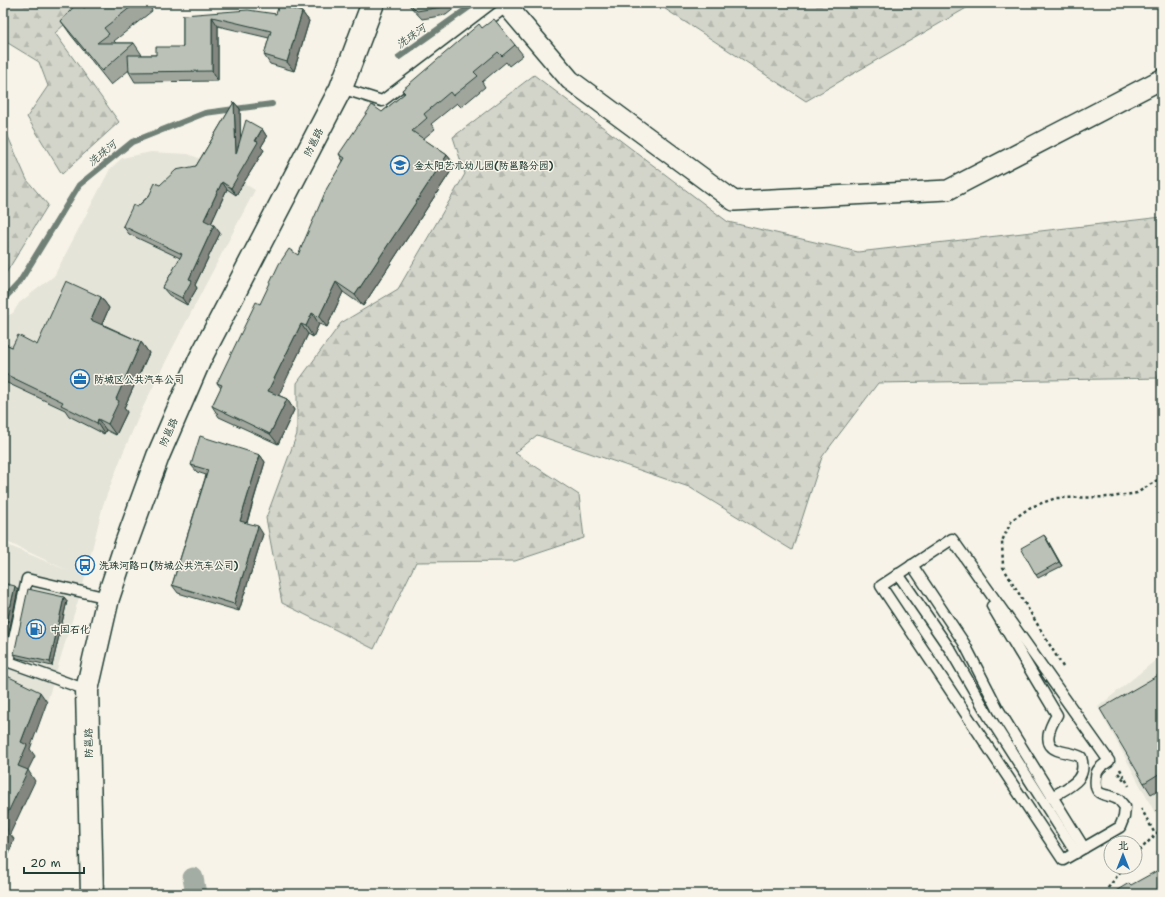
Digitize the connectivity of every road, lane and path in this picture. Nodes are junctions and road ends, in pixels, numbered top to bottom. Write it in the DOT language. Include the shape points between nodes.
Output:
graph roads {
  1 [pos="373,3"];
  2 [pos="511,4"];
  3 [pos="1162,79"];
  4 [pos="341,88"];
  5 [pos="1162,477"];
  6 [pos="952,538"];
  7 [pos="912,565"];
  8 [pos="898,574"];
  9 [pos="108,598"];
  10 [pos="1064,669"];
  11 [pos="87,690"];
  12 [pos="1118,766"];
  13 [pos="1129,786"];
  14 [pos="1052,797"];
  15 [pos="1162,828"];
  16 [pos="1143,847"];
  17 [pos="1080,850"];
  18 [pos="1118,875"];
  19 [pos="92,894"];
  20 [pos="1107,894"];
  1 -- 4 [label="highway, 防邕路"];
  2 -- 3 [label="street" via="570,80 734,201 948,190"];
  2 -- 4 [label="lane" via="382,101"];
  4 -- 9 [label="highway, 防邕路" via="200,359 158,456"];
  5 -- 10 [label="path" via="1138,493 1112,497 1056,498 1031,507 1012,520 1002,540 1003,568"];
  6 -- 7 [label="lane"];
  6 -- 14 [label="lane" via="1057,715 1048,730 1048,742 1054,750 1081,756 1084,764 1077,782"];
  6 -- 17 [label="lane" via="1109,761 1096,774 1095,783 1097,790 1105,796 1119,800 1125,807 1124,817 1120,827"];
  7 -- 8 [label="lane"];
  7 -- 14 [label="lane" via="964,643 998,709"];
  8 -- 17 [label="lane" via="951,651 988,715"];
  8 -- 17 [label="lane" via="881,586 1063,860"];
  9 -- 11 [label="highway, 防邕路"];
  9 -- 11 [label="lane" via="27,579 9,662"];
  11 -- 19 [label="highway, 防邕路"];
  12 -- 13 [label="path"];
  14 -- 17 [label="lane"];
  15 -- 16 [label="path"];
  18 -- 20 [label="path" via="1108,888"];
}
